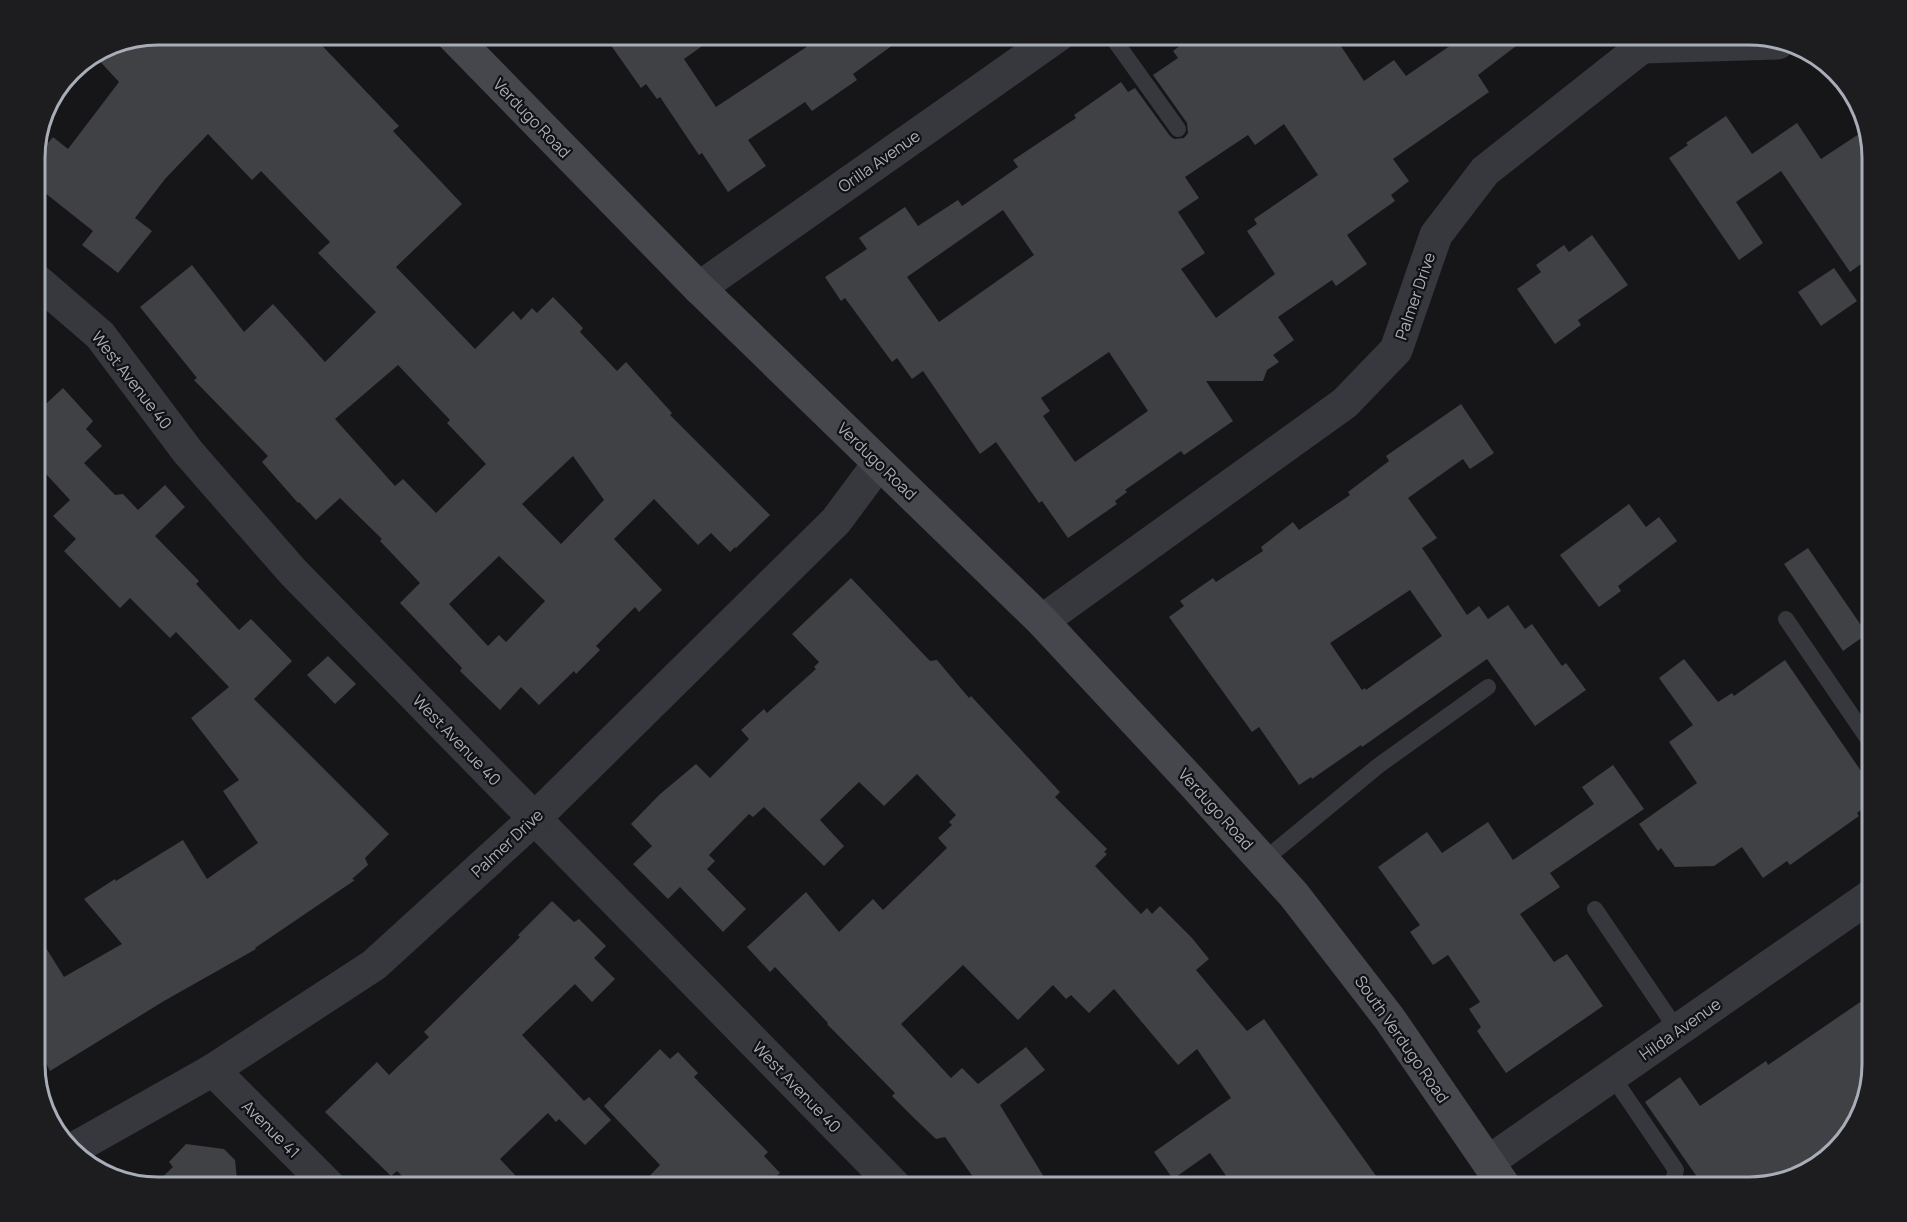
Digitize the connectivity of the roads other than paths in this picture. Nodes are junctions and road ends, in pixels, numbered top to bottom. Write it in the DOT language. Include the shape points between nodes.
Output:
graph roads {
  1 [pos="462,45"];
  2 [pos="1044,45"];
  3 [pos="1118,45"];
  4 [pos="1634,45"];
  5 [pos="1178,129"];
  6 [pos="45,288"];
  7 [pos="699,288"];
  8 [pos="879,463"];
  9 [pos="1786,619"];
  10 [pos="1042,621"];
  11 [pos="1488,687"];
  12 [pos="1862,731"];
  13 [pos="534,819"];
  14 [pos="1263,861"];
  15 [pos="1294,895"];
  16 [pos="1862,903"];
  17 [pos="1595,909"];
  18 [pos="1678,1031"];
  19 [pos="213,1070"];
  20 [pos="1612,1076"];
  21 [pos="80,1145"];
  22 [pos="1496,1175"];
  23 [pos="319,1177"];
  24 [pos="885,1177"];
  25 [pos="1674,1177"];
  1 -- 7 [label="main road, Verdugo Road"];
  2 -- 7 [label="street, Orilla Avenue"];
  3 -- 5 [label="lane"];
  4 -- 10 [label="street, Palmer Drive" via="1485,171 1436,235 1396,350 1345,403"];
  6 -- 13 [label="street, West Avenue 40" via="100,335 188,452 293,572"];
  7 -- 8 [label="main road, Verdugo Road"];
  8 -- 10 [label="main road, Verdugo Road"];
  8 -- 13 [label="street, Palmer Drive" via="836,521"];
  9 -- 12 [label="lane"];
  10 -- 14 [label="main road, Verdugo Road"];
  11 -- 14 [label="lane" via="1378,766"];
  13 -- 19 [label="street, Palmer Drive" via="374,965"];
  13 -- 24 [label="street, West Avenue 40"];
  14 -- 15 [label="main road, Verdugo Road"];
  15 -- 22 [label="main road, South Verdugo Road" via="1389,1018"];
  16 -- 18 [label="street, Hilda Avenue"];
  17 -- 18 [label="lane"];
  18 -- 20 [label="street, Hilda Avenue"];
  19 -- 21 [label="street, Palmer Drive"];
  19 -- 23 [label="street, Avenue 41"];
  20 -- 22 [label="street, Hilda Avenue"];
  20 -- 25 [label="lane" via="1676,1170"];
}
